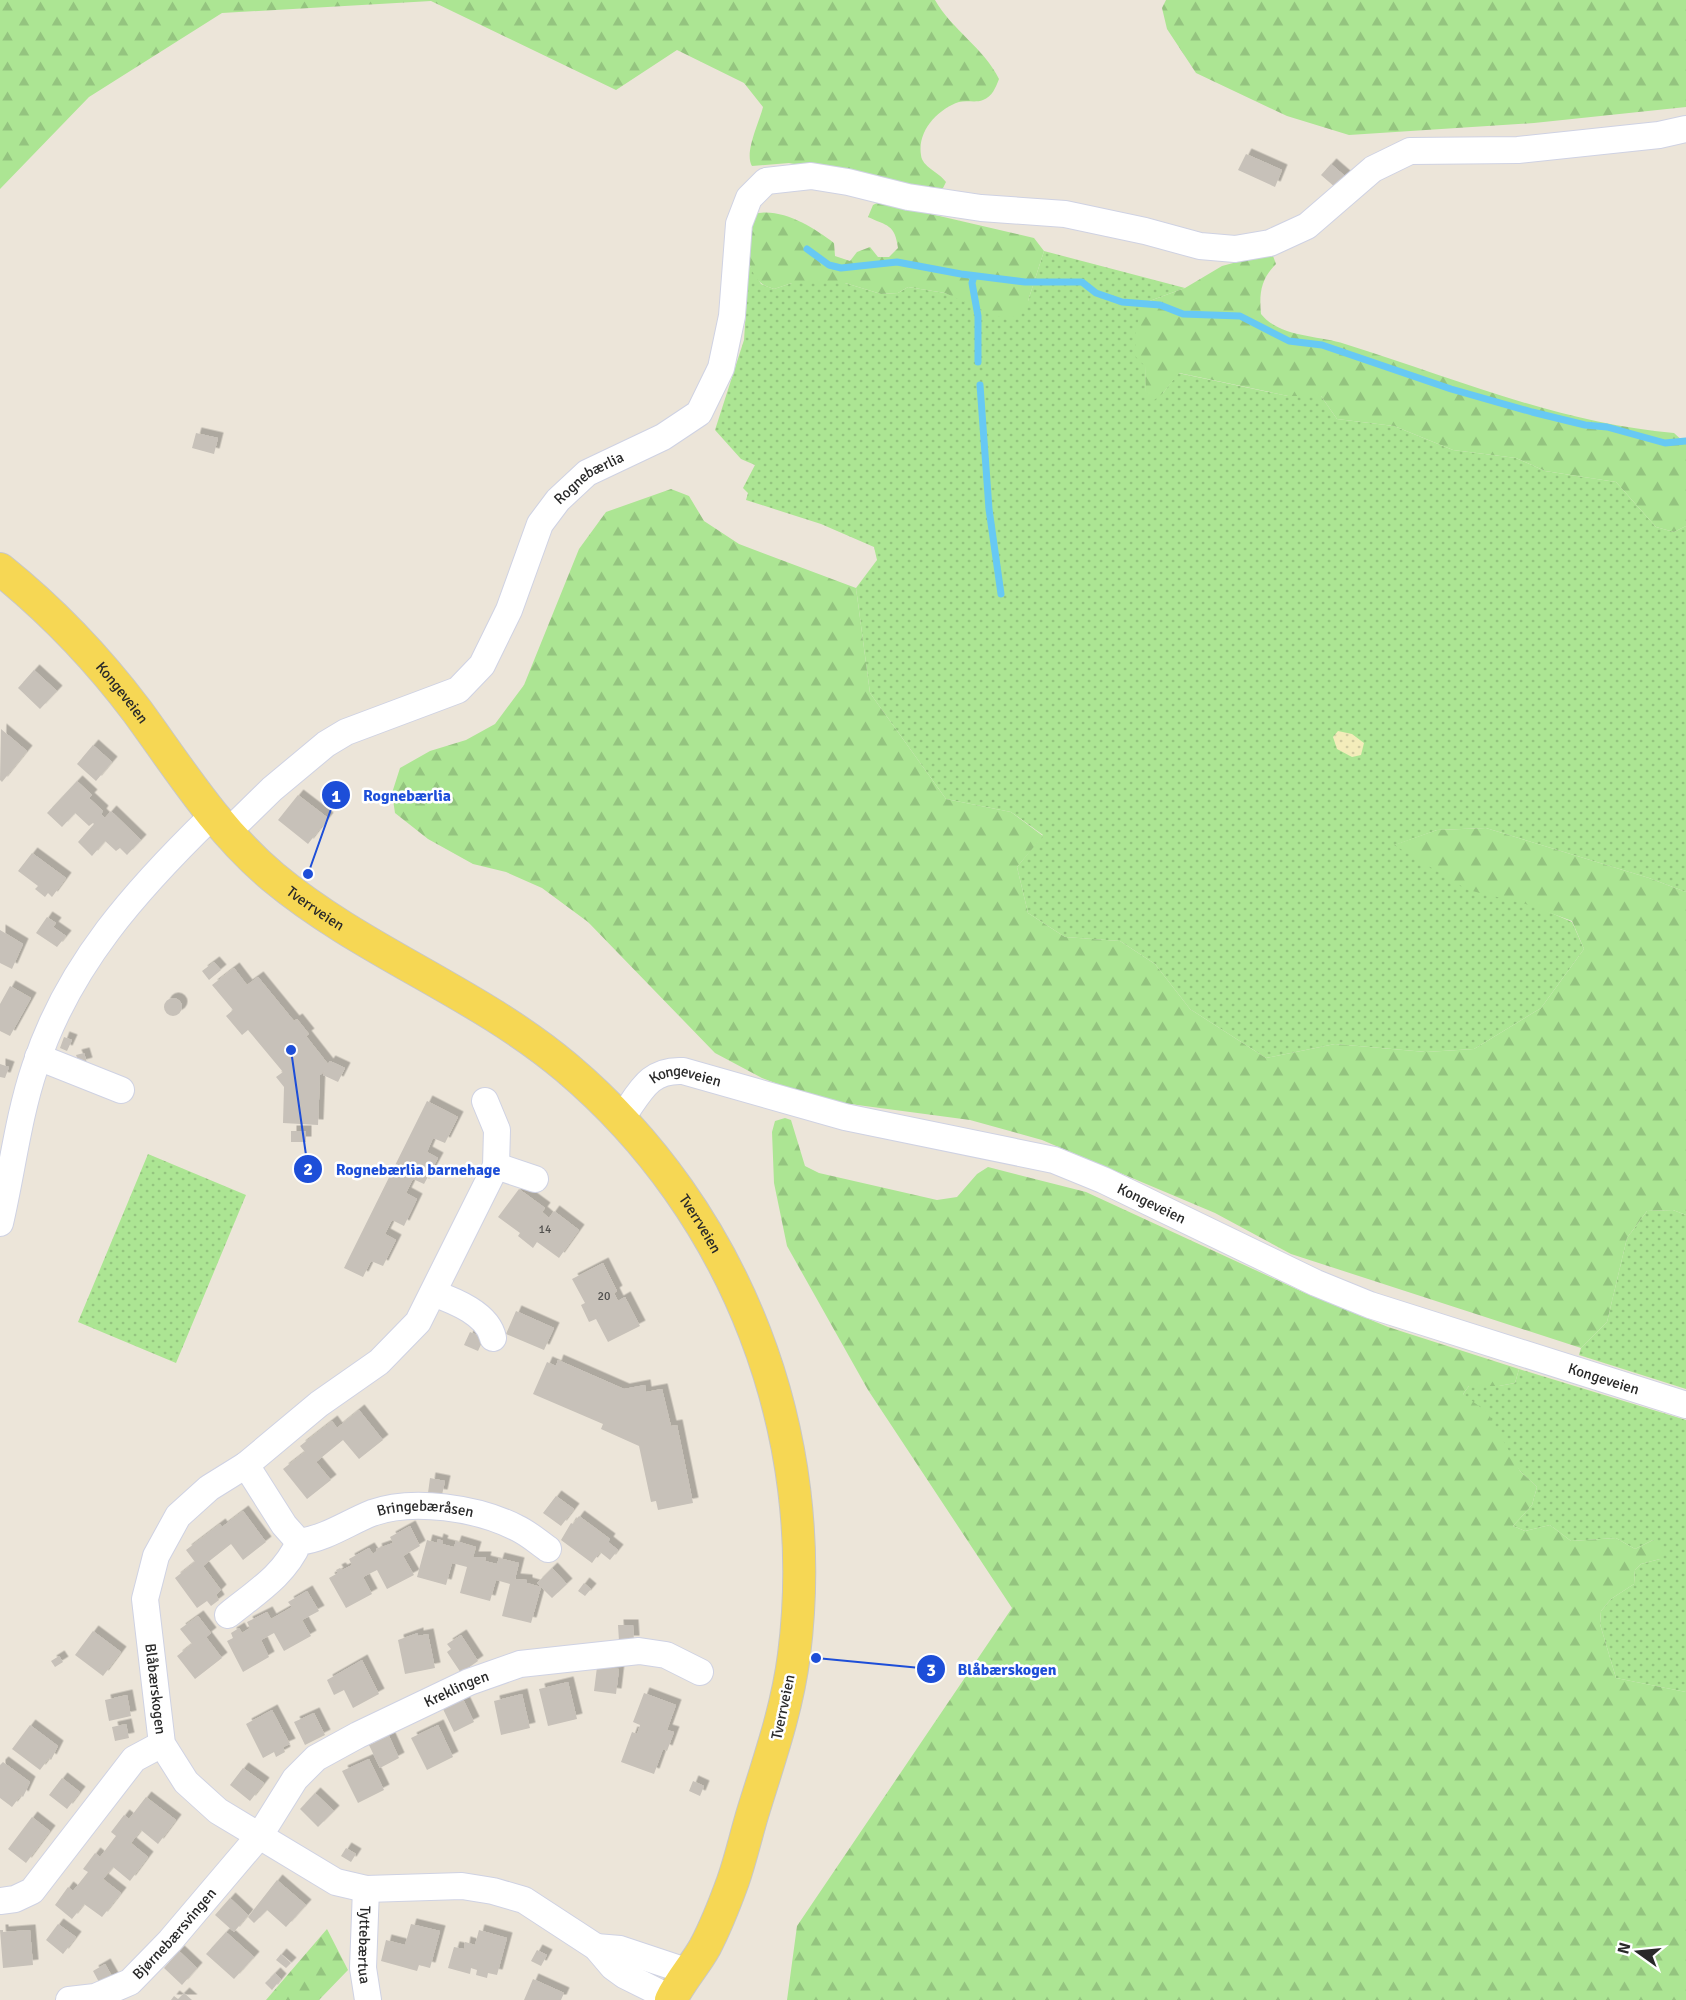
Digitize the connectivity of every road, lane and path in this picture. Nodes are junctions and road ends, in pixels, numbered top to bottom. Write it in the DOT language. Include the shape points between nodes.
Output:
graph roads {
  1 [pos="1686,129"];
  2 [pos="1659,135"];
  3 [pos="1686,144"];
  4 [pos="0,568"];
  5 [pos="219,824"];
  6 [pos="38,1057"];
  7 [pos="121,1090"];
  8 [pos="485,1101"];
  9 [pos="621,1119"];
  10 [pos="496,1166"];
  11 [pos="535,1179"];
  12 [pos="0,1223"];
  13 [pos="433,1293"];
  14 [pos="493,1338"];
  15 [pos="1686,1405"];
  16 [pos="246,1465"];
  17 [pos="299,1542"];
  18 [pos="548,1549"];
  19 [pos="228,1615"];
  20 [pos="700,1672"];
  21 [pos="162,1744"];
  22 [pos="260,1835"];
  23 [pos="366,1889"];
  24 [pos="0,1901"];
  25 [pos="677,1986"];
  26 [pos="69,2000"];
  27 [pos="368,2000"];
  1 -- 2 [label="street"];
  2 -- 3 [label="street"];
  2 -- 5 [label="street, Rognebærlia" via="1518,150 1410,151 1373,169 1307,226 1270,243 1234,249 1200,246 1065,214 950,203 811,176 766,181 749,198 739,224 732,316 721,368 699,413 663,437 587,473 558,500 540,524 508,610 482,665 458,690 346,732"];
  4 -- 5 [label="main road, Kongeveien" via="91,655"];
  5 -- 6 [label="street, Rognebærlia" via="166,860 111,923 68,992"];
  5 -- 9 [label="main road, Tverrveien" via="264,869 306,902 539,1045"];
  6 -- 7 [label="street"];
  6 -- 12 [label="street, Rognebærlia"];
  8 -- 10 [label="street, Blåbærskogen" via="497,1130"];
  9 -- 15 [label="street, Kongeveien" via="652,1078 660,1072 683,1071 845,1117 1054,1160 1370,1305"];
  9 -- 25 [label="main road, Tverrveien" via="673,1180 730,1273 757,1336 773,1384 794,1475 800,1546 794,1655 781,1723 751,1820 711,1883"];
  10 -- 11 [label="street"];
  10 -- 13 [label="street, Blåbærskogen"];
  13 -- 14 [label="street" via="481,1318"];
  13 -- 16 [label="street, Blåbærskogen" via="418,1322 379,1362 319,1404"];
  16 -- 17 [label="street"];
  16 -- 21 [label="street, Blåbærskogen" via="209,1488 178,1516 156,1556 145,1599"];
  17 -- 18 [label="street, Bringebæråsen" via="338,1531 393,1506 424,1504 517,1528"];
  17 -- 19 [label="street" via="292,1558 275,1578"];
  20 -- 22 [label="street, Kreklingen" via="666,1655 639,1651 520,1664 469,1682 316,1758 295,1779"];
  21 -- 22 [label="street, Blåbærskogen" via="186,1782 218,1811"];
  21 -- 24 [label="street" via="134,1759 32,1891"];
  22 -- 23 [label="street, Blåbærskogen" via="336,1882"];
  22 -- 26 [label="street, Bjørnebærsvingen" via="130,1982 95,1997"];
  23 -- 25 [label="street, Blåbærskogen" via="462,1886 501,1893 536,1906 596,1947 624,1975"];
  23 -- 27 [label="street, Tyttebærtua" via="363,1968"];
}
